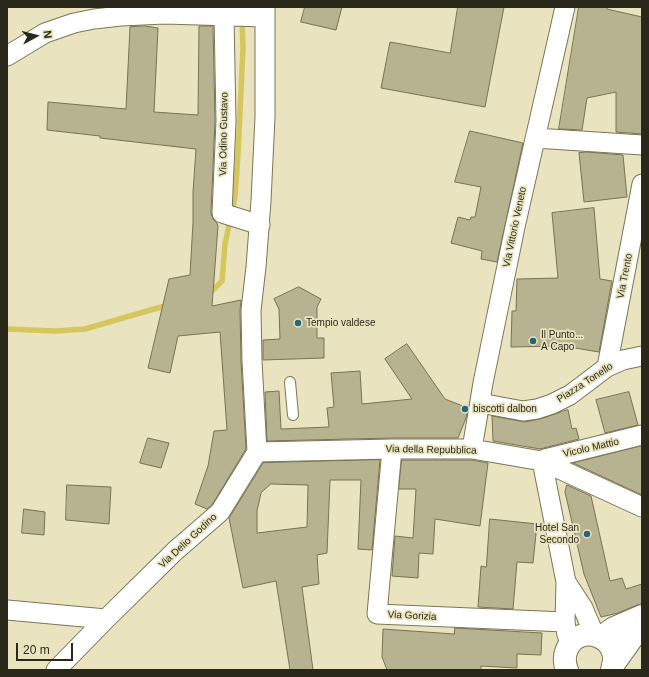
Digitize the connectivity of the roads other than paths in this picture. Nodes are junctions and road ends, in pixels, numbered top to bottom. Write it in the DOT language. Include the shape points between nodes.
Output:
graph roads {
  1 [pos="565,7"];
  2 [pos="265,12"];
  3 [pos="224,16"];
  4 [pos="7,56"];
  5 [pos="535,138"];
  6 [pos="642,145"];
  7 [pos="642,184"];
  8 [pos="260,225"];
  9 [pos="642,356"];
  10 [pos="607,367"];
  11 [pos="290,382"];
  12 [pos="480,403"];
  13 [pos="293,414"];
  14 [pos="642,436"];
  15 [pos="392,449"];
  16 [pos="472,449"];
  17 [pos="257,452"];
  18 [pos="542,461"];
  19 [pos="642,507"];
  20 [pos="566,582"];
  21 [pos="7,610"];
  22 [pos="642,616"];
  23 [pos="106,619"];
  24 [pos="565,622"];
  25 [pos="642,624"];
  26 [pos="597,636"];
  27 [pos="568,646"];
  28 [pos="612,669"];
  29 [pos="56,670"];
  30 [pos="567,670"];
  1 -- 5 [label="street, Via Vittorio Veneto"];
  2 -- 3 [label="street"];
  2 -- 8 [label="street" via="265,118"];
  3 -- 4 [label="street" via="165,14 94,19 45,33"];
  3 -- 8 [label="street, Via Odino Gustavo" via="226,121 222,213"];
  5 -- 6 [label="street"];
  5 -- 12 [label="street, Via Vittorio Veneto"];
  7 -- 10 [label="street, Via Trento"];
  8 -- 17 [label="street" via="251,310"];
  9 -- 10 [label="street, Piazza Tonello"];
  10 -- 12 [label="street, Piazza Tonello" via="570,395 536,409 523,411"];
  11 -- 13 [label="lane"];
  12 -- 16 [label="street, Via Vittorio Veneto"];
  14 -- 18 [label="street, Vicolo Mattio"];
  15 -- 16 [label="street, Via della Repubblica"];
  15 -- 17 [label="street, Via della Repubblica"];
  15 -- 24 [label="street, Via Gorizia" via="377,614"];
  16 -- 18 [label="street, Via della Repubblica"];
  17 -- 23 [label="street, Via Delio Godino" via="220,512"];
  18 -- 19 [label="street, Via della Repubblica"];
  18 -- 20 [label="street"];
  20 -- 24 [label="street"];
  20 -- 26 [label="street"];
  21 -- 23 [label="street"];
  22 -- 26 [label="street"];
  23 -- 29 [label="street, Via Delio Godino"];
  24 -- 27 [label="street"];
  25 -- 28 [label="street"];
  26 -- 27 [label="street" via="578,637"];
  26 -- 28 [label="street" via="607,642 612,649"];
  27 -- 30 [label="street" via="564,660"];
}
